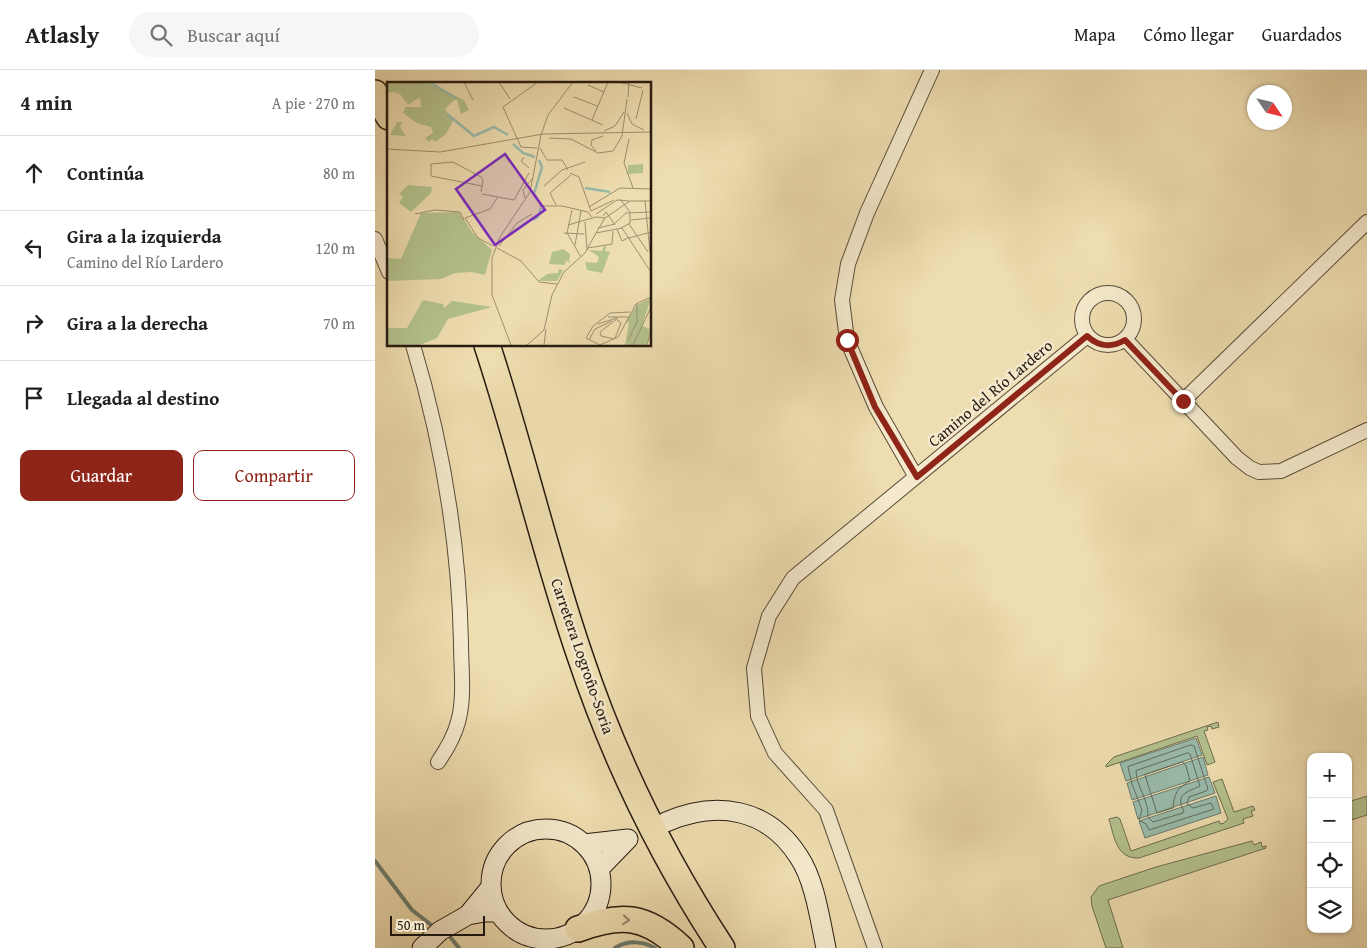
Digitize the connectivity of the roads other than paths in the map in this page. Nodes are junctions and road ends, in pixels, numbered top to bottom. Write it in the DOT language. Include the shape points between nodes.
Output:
graph roads {
  1 [pos="932,70"];
  2 [pos="375,93"];
  3 [pos="387,114"];
  4 [pos="1367,222"];
  5 [pos="375,239"];
  6 [pos="387,267"];
  7 [pos="1087,336"];
  8 [pos="1125,340"];
  9 [pos="413,346"];
  10 [pos="487,346"];
  11 [pos="1183,401"];
  12 [pos="1367,430"];
  13 [pos="917,477"];
  14 [pos="438,762"];
  15 [pos="666,822"];
  16 [pos="584,844"];
  17 [pos="599,869"];
  18 [pos="491,887"];
  19 [pos="499,912"];
  20 [pos="468,916"];
  21 [pos="578,930"];
  22 [pos="422,948"];
  23 [pos="681,948"];
  24 [pos="722,948"];
  25 [pos="826,948"];
  26 [pos="875,948"];
  1 -- 13 [label="street" via="867,213 848,264 842,300 847,340 875,407"];
  2 -- 3 [label="highway"];
  4 -- 11 [label="street"];
  5 -- 6 [label="street"];
  7 -- 8 [label="street" via="1093,342 1109,346"];
  7 -- 8 [label="street" via="1082,328 1083,309 1096,295 1115,294 1124,298 1134,314 1131,332"];
  7 -- 13 [label="street, Camino del Río Lardero"];
  8 -- 11 [label="street"];
  9 -- 14 [label="street" via="436,429 450,507 460,619 460,712 454,736"];
  10 -- 24 [label="highway, Carretera Logroño-Soria" via="558,590 616,750 661,843"];
  11 -- 12 [label="street" via="1237,458 1259,472 1281,471"];
  13 -- 26 [label="street, Camino del Río Lardero" via="793,578 769,616 754,668 758,716 775,753 826,810"];
  15 -- 25 [label="street" via="710,810 740,812 783,835 800,858 811,884"];
  16 -- 17 [label="street"];
  16 -- 17 [label="street" via="634,836"];
  16 -- 18 [label="street" via="568,833 549,829 521,835 498,856"];
  17 -- 21 [label="street" via="600,898 591,917"];
  18 -- 19 [label="street"];
  18 -- 20 [label="street"];
  19 -- 20 [label="street"];
  19 -- 21 [label="street" via="516,931 535,939 556,939"];
  20 -- 22 [label="street" via="440,932"];
  21 -- 23 [label="highway, one-way" via="617,919 638,920 656,927"];
}
